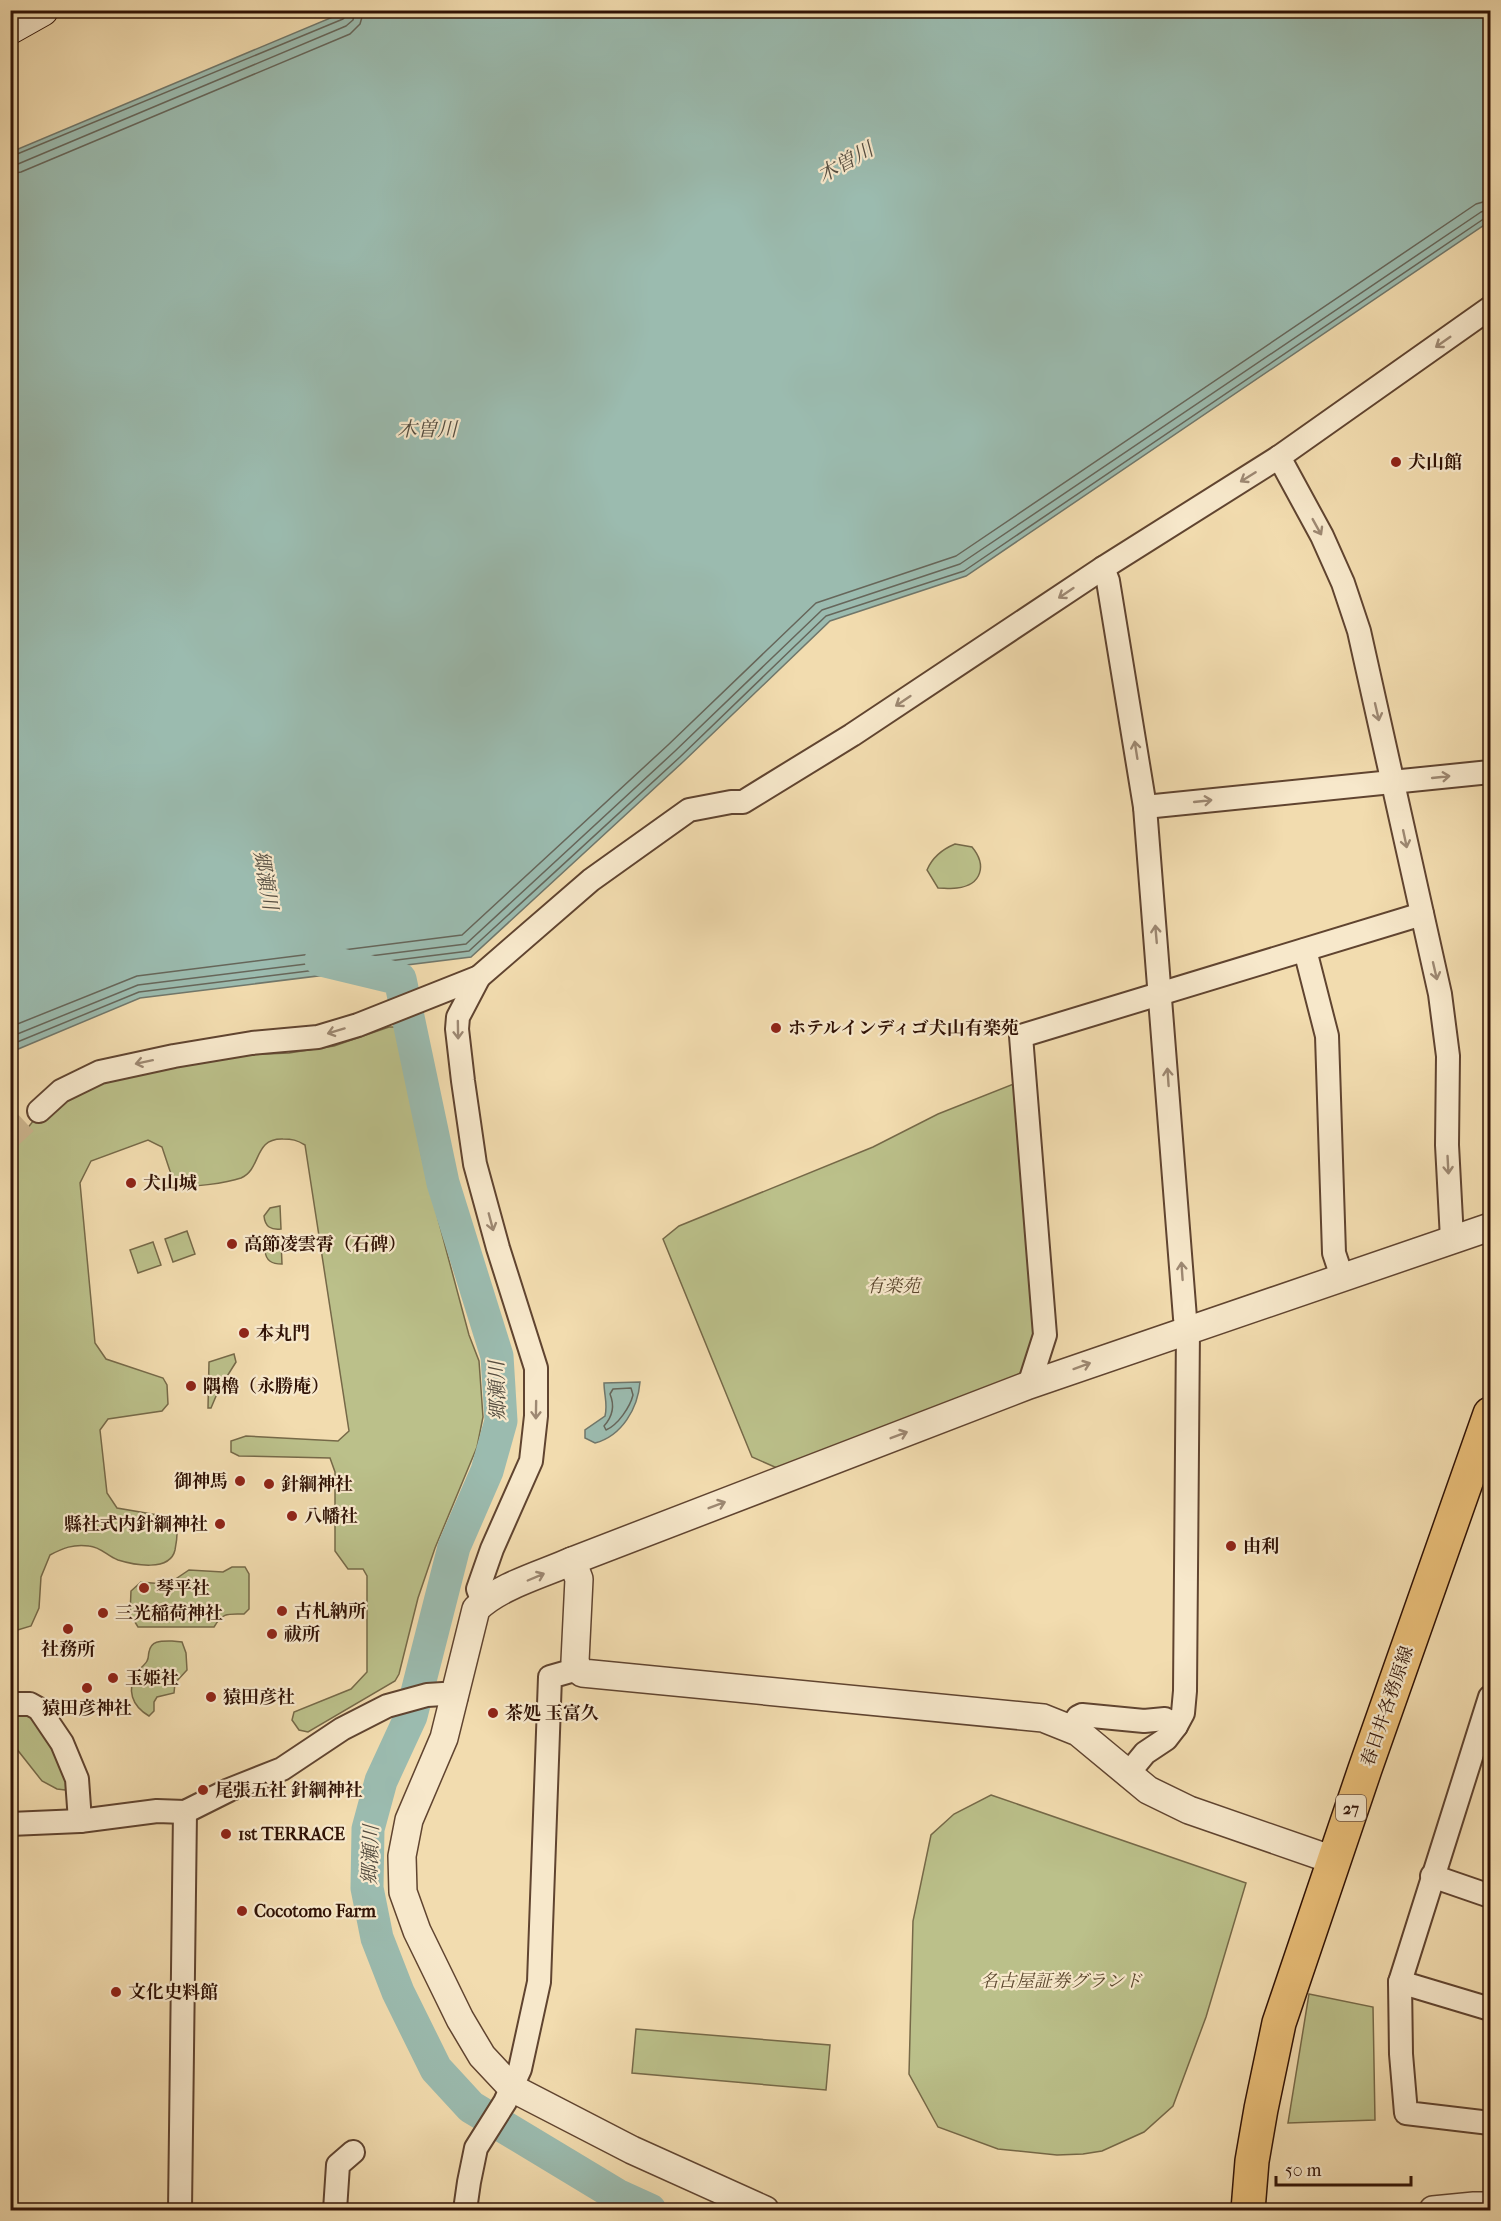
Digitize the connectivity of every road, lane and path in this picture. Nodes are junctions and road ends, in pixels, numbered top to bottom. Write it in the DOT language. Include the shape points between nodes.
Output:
graph roads {
  1 [pos="42,10"];
  2 [pos="10,28"];
  3 [pos="1491,308"];
  4 [pos="1279,457"];
  5 [pos="1103,568"];
  6 [pos="1491,772"];
  7 [pos="1392,782"];
  8 [pos="1145,807"];
  9 [pos="1422,914"];
  10 [pos="1305,950"];
  11 [pos="479,977"];
  12 [pos="1161,992"];
  13 [pos="39,1111"];
  14 [pos="1491,1227"];
  15 [pos="1452,1239"];
  16 [pos="1342,1277"];
  17 [pos="1188,1329"];
  18 [pos="1029,1385"];
  19 [pos="1491,1414"];
  20 [pos="572,1561"];
  21 [pos="483,1602"];
  22 [pos="578,1669"];
  23 [pos="456,1697"];
  24 [pos="1491,1697"];
  25 [pos="10,1704"];
  26 [pos="1176,1726"];
  27 [pos="1070,1729"];
  28 [pos="1480,1763"];
  29 [pos="1127,1774"];
  30 [pos="185,1812"];
  31 [pos="80,1821"];
  32 [pos="10,1824"];
  33 [pos="1333,1860"];
  34 [pos="1432,1876"];
  35 [pos="1491,1896"];
  36 [pos="1400,1982"];
  37 [pos="1491,2009"];
  38 [pos="509,2095"];
  39 [pos="1491,2123"];
  40 [pos="353,2152"];
  41 [pos="1491,2206"];
  42 [pos="180,2211"];
  43 [pos="335,2211"];
  44 [pos="465,2211"];
  45 [pos="765,2211"];
  46 [pos="1248,2211"];
  47 [pos="1433,2211"];
  1 -- 2 [label="main road"];
  3 -- 4 [label="street, one-way"];
  4 -- 5 [label="street, one-way"];
  4 -- 7 [label="street, one-way" via="1343,583 1359,631"];
  8 -- 5 [label="street, one-way"];
  5 -- 11 [label="street, one-way" via="852,735 743,802 689,810 591,880"];
  7 -- 6 [label="street, one-way"];
  8 -- 7 [label="street, one-way"];
  7 -- 9 [label="street, one-way"];
  12 -- 8 [label="street, one-way"];
  9 -- 10 [label="street"];
  9 -- 15 [label="street, one-way" via="1440,994 1448,1056"];
  10 -- 12 [label="street"];
  10 -- 16 [label="street" via="1327,1036 1334,1253"];
  11 -- 13 [label="street, one-way" via="318,1037 252,1043 100,1072 61,1091"];
  11 -- 21 [label="street, one-way" via="458,1017 463,1081 476,1164 536,1368 531,1461 478,1589"];
  17 -- 12 [label="street, one-way"];
  12 -- 18 [label="street" via="1021,1036 1045,1335"];
  14 -- 15 [label="street"];
  15 -- 16 [label="street"];
  16 -- 17 [label="street"];
  18 -- 17 [label="street, one-way"];
  17 -- 26 [label="street" via="1185,1691 1183,1713"];
  20 -- 18 [label="street, one-way"];
  19 -- 33 [label="main road, 春日井各務原線 / 27"];
  21 -- 20 [label="street, one-way"];
  20 -- 22 [label="street" via="579,1579 575,1661"];
  21 -- 23 [label="street" via="473,1616"];
  22 -- 27 [label="street" via="589,1676 1021,1714"];
  22 -- 38 [label="street" via="550,1677 539,1982 528,2042"];
  23 -- 30 [label="street" via="427,1695 387,1706 342,1729 282,1768"];
  23 -- 38 [label="street" via="444,1738 410,1820 402,1856 403,1892 417,1931 460,2019"];
  24 -- 28 [label="street"];
  25 -- 31 [label="street" via="30,1704 39,1709 62,1743 77,1779"];
  26 -- 27 [label="street" via="1165,1719 1082,1716"];
  26 -- 29 [label="street" via="1166,1740 1144,1753"];
  27 -- 29 [label="street"];
  28 -- 34 [label="street"];
  29 -- 33 [label="street" via="1148,1790 1189,1810"];
  30 -- 31 [label="street" via="157,1811"];
  30 -- 42 [label="street"];
  31 -- 32 [label="street"];
  33 -- 46 [label="main road, 春日井各務原線 / 27" via="1279,2023 1252,2161"];
  34 -- 35 [label="street"];
  34 -- 36 [label="street"];
  36 -- 37 [label="street"];
  36 -- 39 [label="street" via="1406,2113"];
  38 -- 44 [label="street" via="476,2148"];
  38 -- 45 [label="street"];
  40 -- 43 [label="street" via="338,2165"];
  41 -- 47 [label="street"];
}
